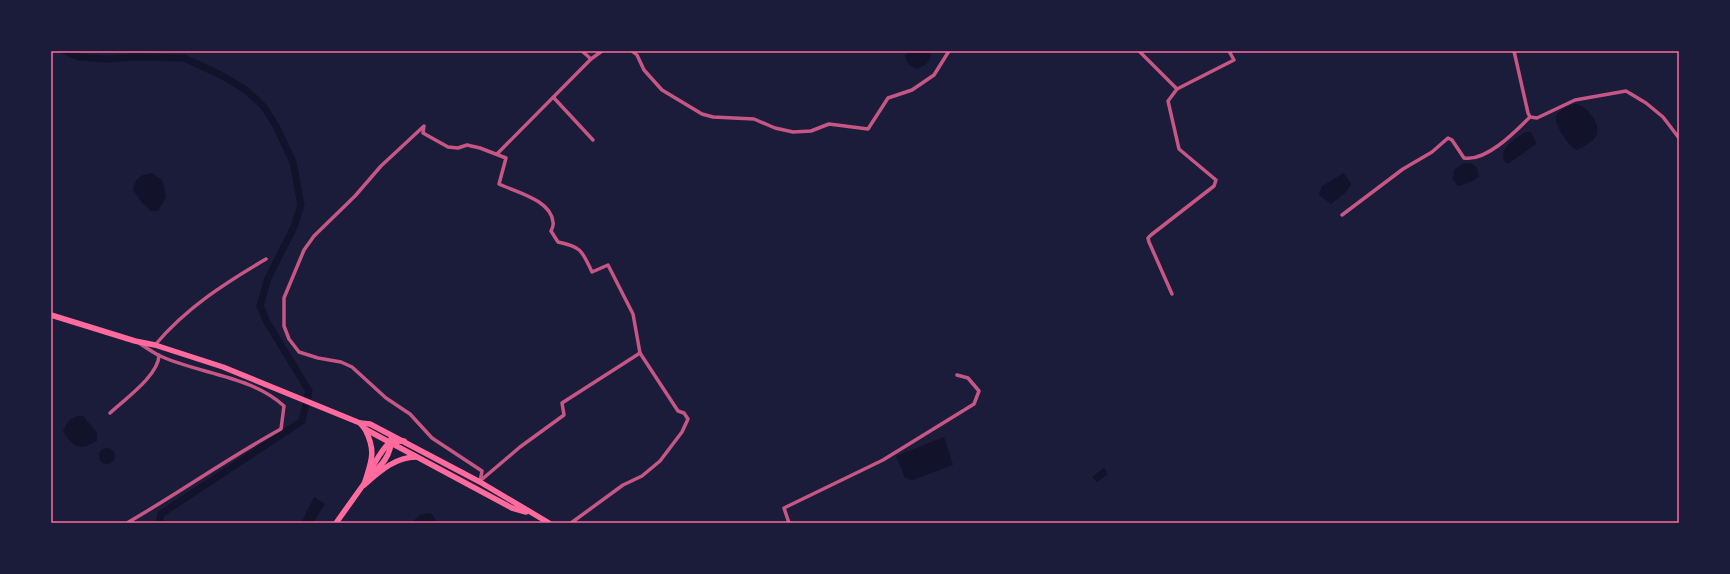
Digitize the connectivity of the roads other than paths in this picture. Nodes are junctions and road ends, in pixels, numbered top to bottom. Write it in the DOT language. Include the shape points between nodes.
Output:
graph roads {
  1 [pos="582,51"];
  2 [pos="602,51"];
  3 [pos="632,51"];
  4 [pos="949,51"];
  5 [pos="1139,51"];
  6 [pos="1229,51"];
  7 [pos="1514,51"];
  8 [pos="590,59"];
  9 [pos="1178,89"];
  10 [pos="554,98"];
  11 [pos="1530,117"];
  12 [pos="1679,138"];
  13 [pos="593,140"];
  14 [pos="497,154"];
  15 [pos="1342,215"];
  16 [pos="266,259"];
  17 [pos="1172,294"];
  18 [pos="51,315"];
  19 [pos="135,341"];
  20 [pos="155,345"];
  21 [pos="640,353"];
  22 [pos="159,355"];
  23 [pos="957,375"];
  24 [pos="110,413"];
  25 [pos="360,423"];
  26 [pos="365,429"];
  27 [pos="389,433"];
  28 [pos="404,441"];
  29 [pos="391,443"];
  30 [pos="416,456"];
  31 [pos="480,482"];
  32 [pos="364,485"];
  33 [pos="530,513"];
  34 [pos="127,523"];
  35 [pos="336,523"];
  36 [pos="549,523"];
  37 [pos="571,523"];
  38 [pos="789,523"];
  1 -- 8 [label="street"];
  2 -- 8 [label="street"];
  3 -- 4 [label="street" via="637,55 644,70 662,90 702,114 714,117 754,118 775,128 794,132 811,131 829,124 868,129 888,98 912,90 934,75"];
  5 -- 9 [label="street"];
  6 -- 9 [label="street" via="1234,60"];
  7 -- 11 [label="street"];
  8 -- 10 [label="street"];
  9 -- 17 [label="street" via="1168,101 1179,149 1216,180 1214,186 1148,238"];
  10 -- 13 [label="street"];
  10 -- 14 [label="street"];
  11 -- 12 [label="street" via="1537,118 1575,100 1626,92 1646,103 1662,117"];
  11 -- 15 [label="street" via="1511,136 1472,160 1464,158 1448,138"];
  14 -- 21 [label="street" via="506,158 499,184 538,200 554,223 551,232 558,242 582,251 592,272 608,265 633,314"];
  14 -- 31 [label="street" via="467,146 448,147 423,133 424,126 381,166 314,236 296,267 284,298 283,314 288,340 299,352 352,367 386,398 410,414 432,438 482,471"];
  16 -- 20 [label="street" via="199,302 170,327"];
  18 -- 19 [label="main road"];
  19 -- 20 [label="main road"];
  19 -- 22 [label="street"];
  20 -- 25 [label="main road" via="223,367"];
  21 -- 31 [label="street" via="562,403 564,415 520,447"];
  21 -- 37 [label="street" via="678,411 684,413 688,419 682,432 660,462"];
  22 -- 24 [label="street" via="159,361 151,374"];
  22 -- 34 [label="street" via="274,397 284,406 284,416 281,429"];
  23 -- 38 [label="street" via="968,378 979,391 974,404 883,460 784,508"];
  25 -- 26 [label="main road"];
  25 -- 27 [label="main road" via="370,424"];
  26 -- 29 [label="main road"];
  26 -- 32 [label="main road" via="372,451"];
  27 -- 28 [label="main road"];
  27 -- 29 [label="main road"];
  28 -- 29 [label="main road"];
  28 -- 31 [label="main road"];
  29 -- 30 [label="main road"];
  29 -- 32 [label="main road" via="372,468"];
  30 -- 32 [label="main road" via="395,461"];
  30 -- 33 [label="main road" via="512,508"];
  31 -- 33 [label="main road"];
  32 -- 35 [label="main road"];
  33 -- 36 [label="main road"];
}
